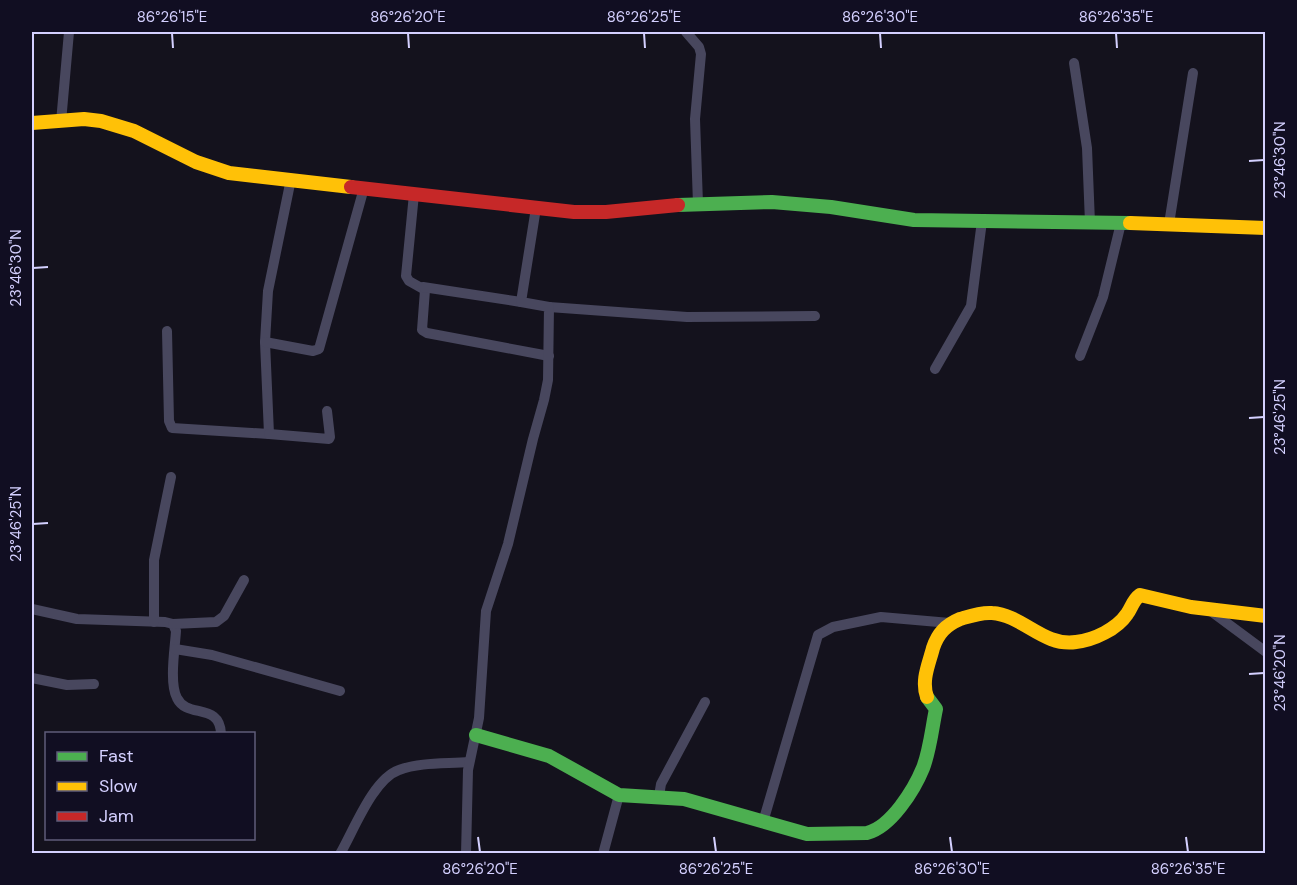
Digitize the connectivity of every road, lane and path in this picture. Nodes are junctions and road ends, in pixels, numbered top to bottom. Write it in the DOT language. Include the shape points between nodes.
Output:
graph roads {
  1 [pos="69,32"];
  2 [pos="686,32"];
  3 [pos="1074,63"];
  4 [pos="1193,72"];
  5 [pos="61,122"];
  6 [pos="32,123"];
  7 [pos="291,179"];
  8 [pos="364,188"];
  9 [pos="414,194"];
  10 [pos="698,204"];
  11 [pos="536,208"];
  12 [pos="982,221"];
  13 [pos="1090,223"];
  14 [pos="1121,223"];
  15 [pos="1169,224"];
  16 [pos="1266,228"];
  17 [pos="423,287"];
  18 [pos="521,302"];
  19 [pos="549,308"];
  20 [pos="815,316"];
  21 [pos="167,331"];
  22 [pos="265,342"];
  23 [pos="549,356"];
  24 [pos="1080,356"];
  25 [pos="935,369"];
  26 [pos="327,411"];
  27 [pos="269,435"];
  28 [pos="171,477"];
  29 [pos="244,580"];
  30 [pos="32,609"];
  31 [pos="1208,609"];
  32 [pos="1266,616"];
  33 [pos="154,622"];
  34 [pos="950,623"];
  35 [pos="173,624"];
  36 [pos="175,649"];
  37 [pos="1266,652"];
  38 [pos="32,678"];
  39 [pos="94,684"];
  40 [pos="340,690"];
  41 [pos="705,702"];
  42 [pos="221,732"];
  43 [pos="476,735"];
  44 [pos="469,762"];
  45 [pos="619,795"];
  46 [pos="659,796"];
  47 [pos="763,822"];
  48 [pos="340,854"];
  49 [pos="466,854"];
  50 [pos="603,854"];
  1 -- 5 [label="street"];
  2 -- 10 [label="street" via="701,54 695,118"];
  3 -- 13 [label="street" via="1087,148"];
  4 -- 15 [label="street"];
  5 -- 6 [label="street"];
  5 -- 7 [label="street" via="100,120 211,168"];
  7 -- 8 [label="street"];
  7 -- 22 [label="street" via="268,291"];
  8 -- 9 [label="street"];
  8 -- 22 [label="street" via="320,349"];
  9 -- 11 [label="street"];
  9 -- 17 [label="street" via="406,276"];
  10 -- 11 [label="street" via="606,212"];
  10 -- 12 [label="street" via="801,203 914,220"];
  11 -- 18 [label="street"];
  12 -- 13 [label="street"];
  12 -- 25 [label="street" via="971,306"];
  13 -- 14 [label="street"];
  14 -- 15 [label="street"];
  14 -- 24 [label="street" via="1103,297"];
  15 -- 16 [label="street"];
  17 -- 18 [label="street"];
  17 -- 23 [label="street" via="424,332"];
  18 -- 19 [label="street"];
  19 -- 20 [label="street" via="687,317"];
  19 -- 23 [label="street"];
  21 -- 27 [label="street" via="172,428"];
  22 -- 27 [label="street"];
  23 -- 43 [label="street" via="544,400 508,544 486,611"];
  26 -- 27 [label="street" via="329,439"];
  28 -- 33 [label="street" via="154,560"];
  29 -- 35 [label="street" via="224,616 216,622"];
  30 -- 33 [label="street" via="77,619"];
  31 -- 32 [label="street"];
  31 -- 34 [label="street" via="1140,595 1121,621 1081,642 1067,644 1048,640 993,613"];
  31 -- 37 [label="street"];
  33 -- 35 [label="street"];
  34 -- 47 [label="street" via="881,618 833,627 818,635"];
  34 -- 47 [label="street" via="936,639 925,679 927,697 936,710 924,766 895,814 867,833 807,834"];
  35 -- 36 [label="street"];
  36 -- 40 [label="street" via="212,655"];
  36 -- 42 [label="street" via="176,697 180,704 214,716"];
  38 -- 39 [label="street" via="67,685"];
  41 -- 46 [label="street"];
  43 -- 44 [label="street"];
  43 -- 45 [label="street" via="549,756"];
  44 -- 48 [label="street" via="406,768 387,776 373,793"];
  44 -- 49 [label="street"];
  45 -- 46 [label="street"];
  45 -- 50 [label="street"];
  46 -- 47 [label="street" via="684,799"];
}
